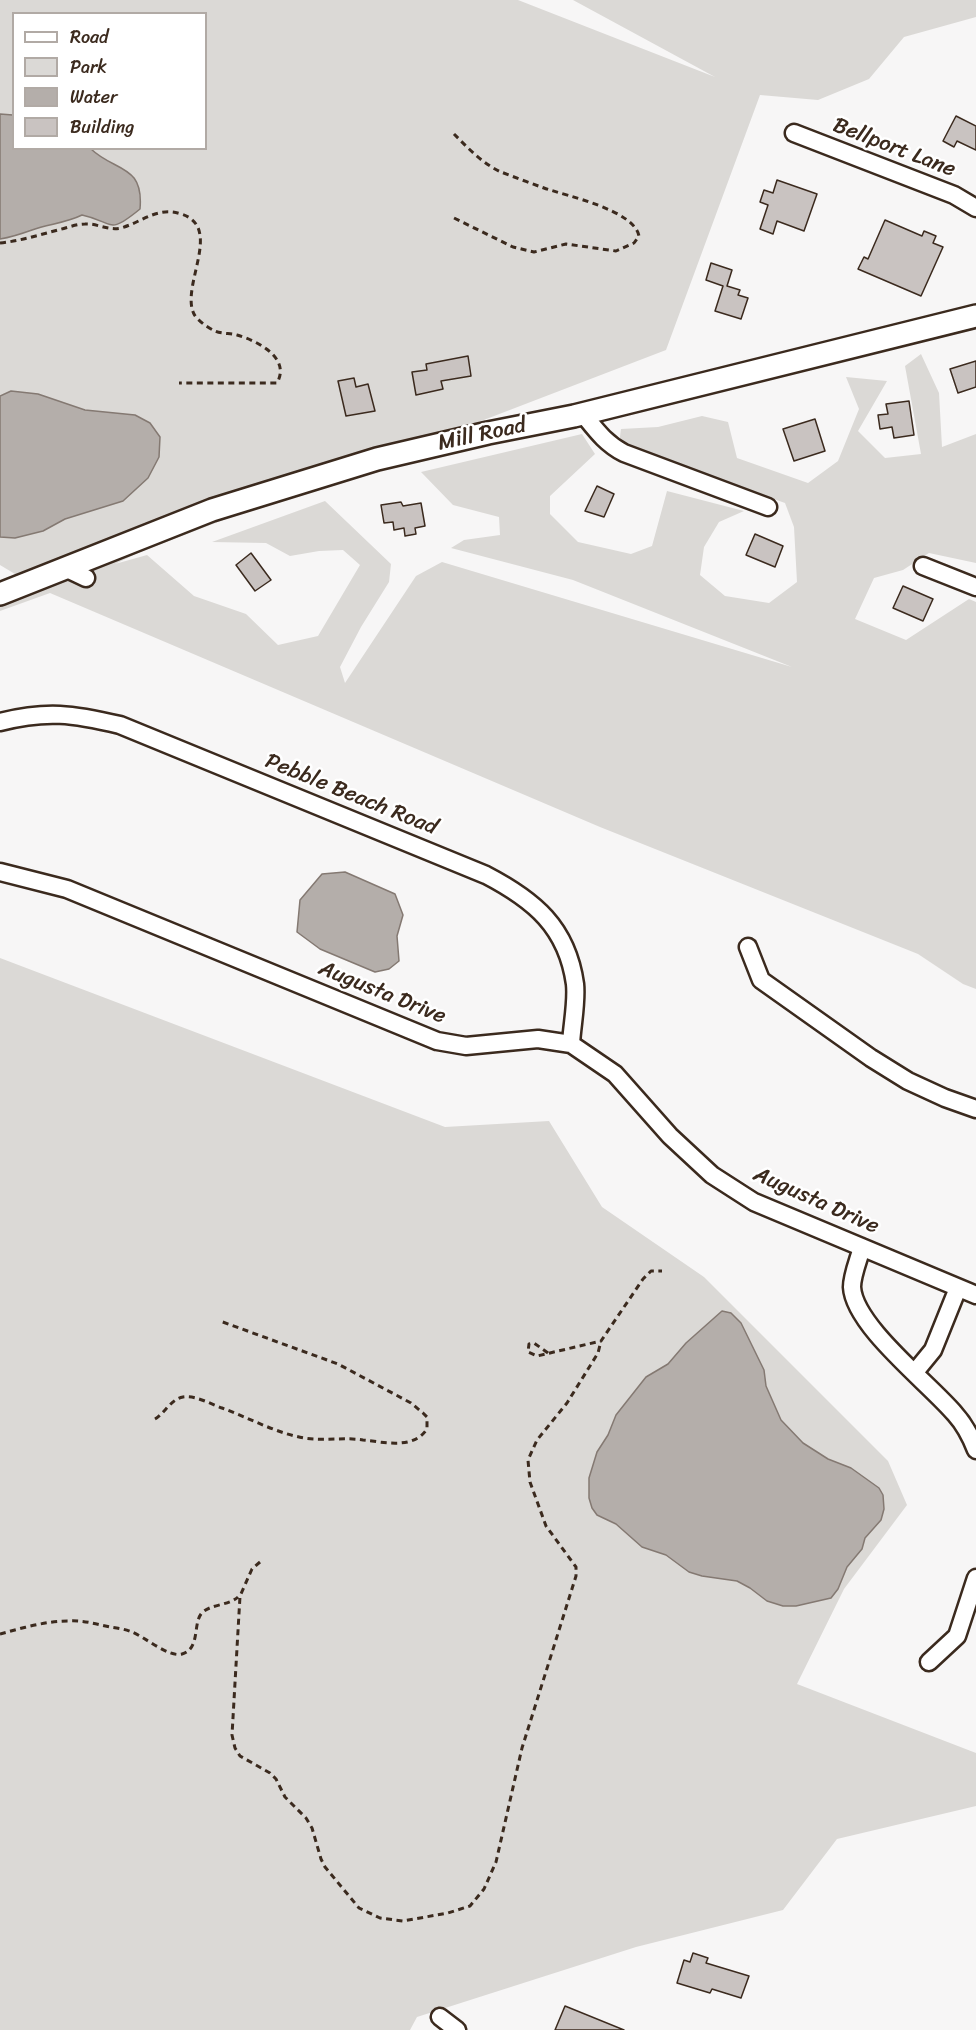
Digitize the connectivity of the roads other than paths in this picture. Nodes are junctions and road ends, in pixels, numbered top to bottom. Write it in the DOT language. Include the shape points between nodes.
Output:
graph roads {
  1 [pos="794,133"];
  2 [pos="976,208"];
  3 [pos="976,316"];
  4 [pos="583,414"];
  5 [pos="768,507"];
  6 [pos="923,566"];
  7 [pos="65,568"];
  8 [pos="86,578"];
  9 [pos="976,587"];
  10 [pos="0,594"];
  11 [pos="0,722"];
  12 [pos="0,872"];
  13 [pos="748,947"];
  14 [pos="571,1044"];
  15 [pos="976,1109"];
  16 [pos="862,1247"];
  17 [pos="958,1288"];
  18 [pos="976,1295"];
  19 [pos="915,1372"];
  20 [pos="976,1450"];
  21 [pos="976,1578"];
  22 [pos="929,1662"];
  23 [pos="440,2017"];
  24 [pos="457,2030"];
  1 -- 2 [label="street, Bellport Lane" via="954,195"];
  3 -- 4 [label="main road, Mill Road"];
  4 -- 5 [label="street" via="610,446"];
  4 -- 7 [label="main road, Mill Road" via="377,459 212,510"];
  6 -- 9 [label="street"];
  7 -- 8 [label="street"];
  7 -- 10 [label="main road, Mill Road"];
  11 -- 14 [label="street, Pebble Beach Road" via="30,715 76,714 120,724 513,889 547,917 566,948 575,985"];
  12 -- 14 [label="street, Augusta Drive" via="67,888 438,1041 466,1046 538,1039"];
  13 -- 15 [label="street" via="761,980 908,1081"];
  14 -- 16 [label="street, Augusta Drive" via="615,1074 670,1136 712,1175 754,1202"];
  16 -- 17 [label="street, Augusta Drive"];
  16 -- 19 [label="street" via="852,1287 858,1308 872,1329"];
  17 -- 18 [label="street, Augusta Drive"];
  17 -- 19 [label="street" via="933,1350"];
  19 -- 20 [label="street" via="956,1415"];
  21 -- 22 [label="street" via="957,1636"];
  23 -- 24 [label="street"];
}
